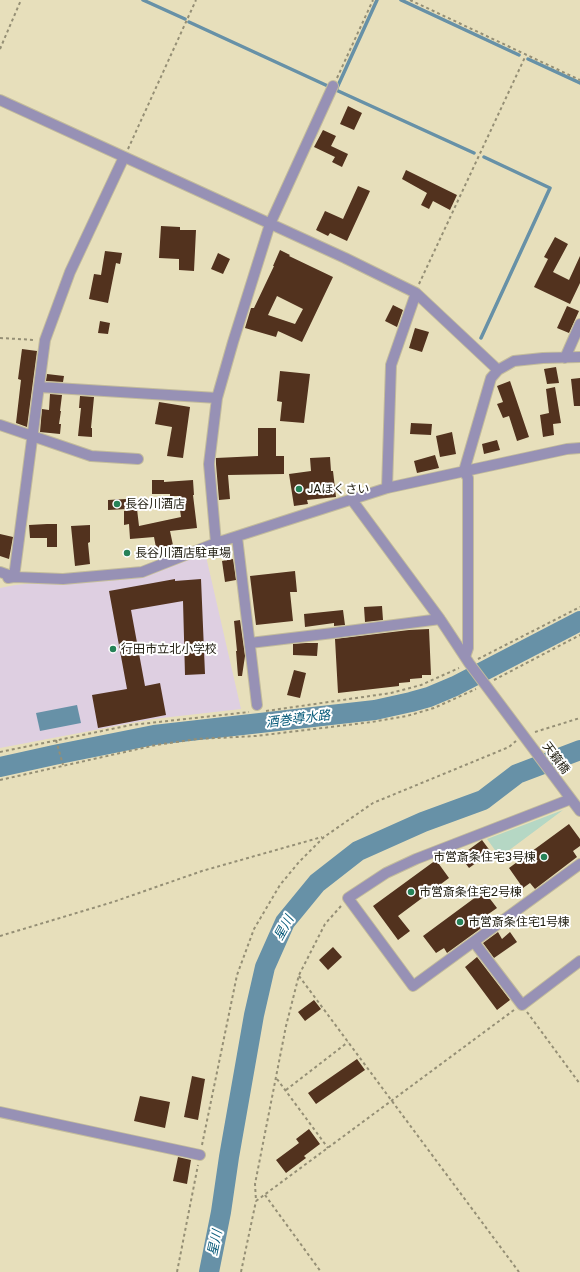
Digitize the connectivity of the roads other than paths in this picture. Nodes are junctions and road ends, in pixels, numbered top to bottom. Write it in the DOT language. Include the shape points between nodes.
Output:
graph roads {
  1 [pos="333,86"];
  2 [pos="0,100"];
  3 [pos="124,157"];
  4 [pos="270,224"];
  5 [pos="416,293"];
  6 [pos="580,324"];
  7 [pos="580,357"];
  8 [pos="565,358"];
  9 [pos="498,370"];
  10 [pos="40,388"];
  11 [pos="217,398"];
  12 [pos="0,425"];
  13 [pos="33,437"];
  14 [pos="580,448"];
  15 [pos="138,459"];
  16 [pos="464,471"];
  17 [pos="387,488"];
  18 [pos="352,500"];
  19 [pos="237,537"];
  20 [pos="216,543"];
  21 [pos="0,572"];
  22 [pos="14,577"];
  23 [pos="0,579"];
  24 [pos="440,619"];
  25 [pos="250,643"];
  26 [pos="468,662"];
  27 [pos="258,709"];
  28 [pos="570,797"];
  29 [pos="580,811"];
  30 [pos="580,864"];
  31 [pos="474,942"];
  32 [pos="580,961"];
  33 [pos="0,1112"];
  34 [pos="200,1155"];
  1 -- 4 [label="street"];
  2 -- 3 [label="street"];
  3 -- 4 [label="street"];
  3 -- 10 [label="street" via="70,272 45,340"];
  4 -- 5 [label="street"];
  4 -- 11 [label="street"];
  5 -- 9 [label="street"];
  5 -- 17 [label="street" via="391,365"];
  6 -- 8 [label="street"];
  7 -- 8 [label="street"];
  8 -- 9 [label="street" via="514,361"];
  9 -- 16 [label="street" via="491,378"];
  10 -- 11 [label="street"];
  10 -- 13 [label="street"];
  11 -- 20 [label="street" via="209,464"];
  12 -- 13 [label="street"];
  13 -- 15 [label="street" via="91,456"];
  13 -- 22 [label="street"];
  14 -- 16 [label="street"];
  16 -- 17 [label="street"];
  16 -- 26 [label="street" via="468,478"];
  17 -- 18 [label="street"];
  18 -- 19 [label="street"];
  18 -- 24 [label="street, 天籟橋"];
  19 -- 20 [label="street"];
  19 -- 25 [label="street"];
  20 -- 22 [label="street" via="142,572 63,579"];
  21 -- 22 [label="street"];
  22 -- 23 [label="street"];
  24 -- 25 [label="street"];
  24 -- 26 [label="street, 天籟橋"];
  25 -- 27 [label="street"];
  26 -- 28 [label="street, 天籟橋"];
  28 -- 29 [label="street, 天籟橋"];
  28 -- 31 [label="street" via="416,859 386,873 348,898 413,986"];
  30 -- 31 [label="street"];
  31 -- 32 [label="street" via="522,1005"];
  33 -- 34 [label="street"];
}
